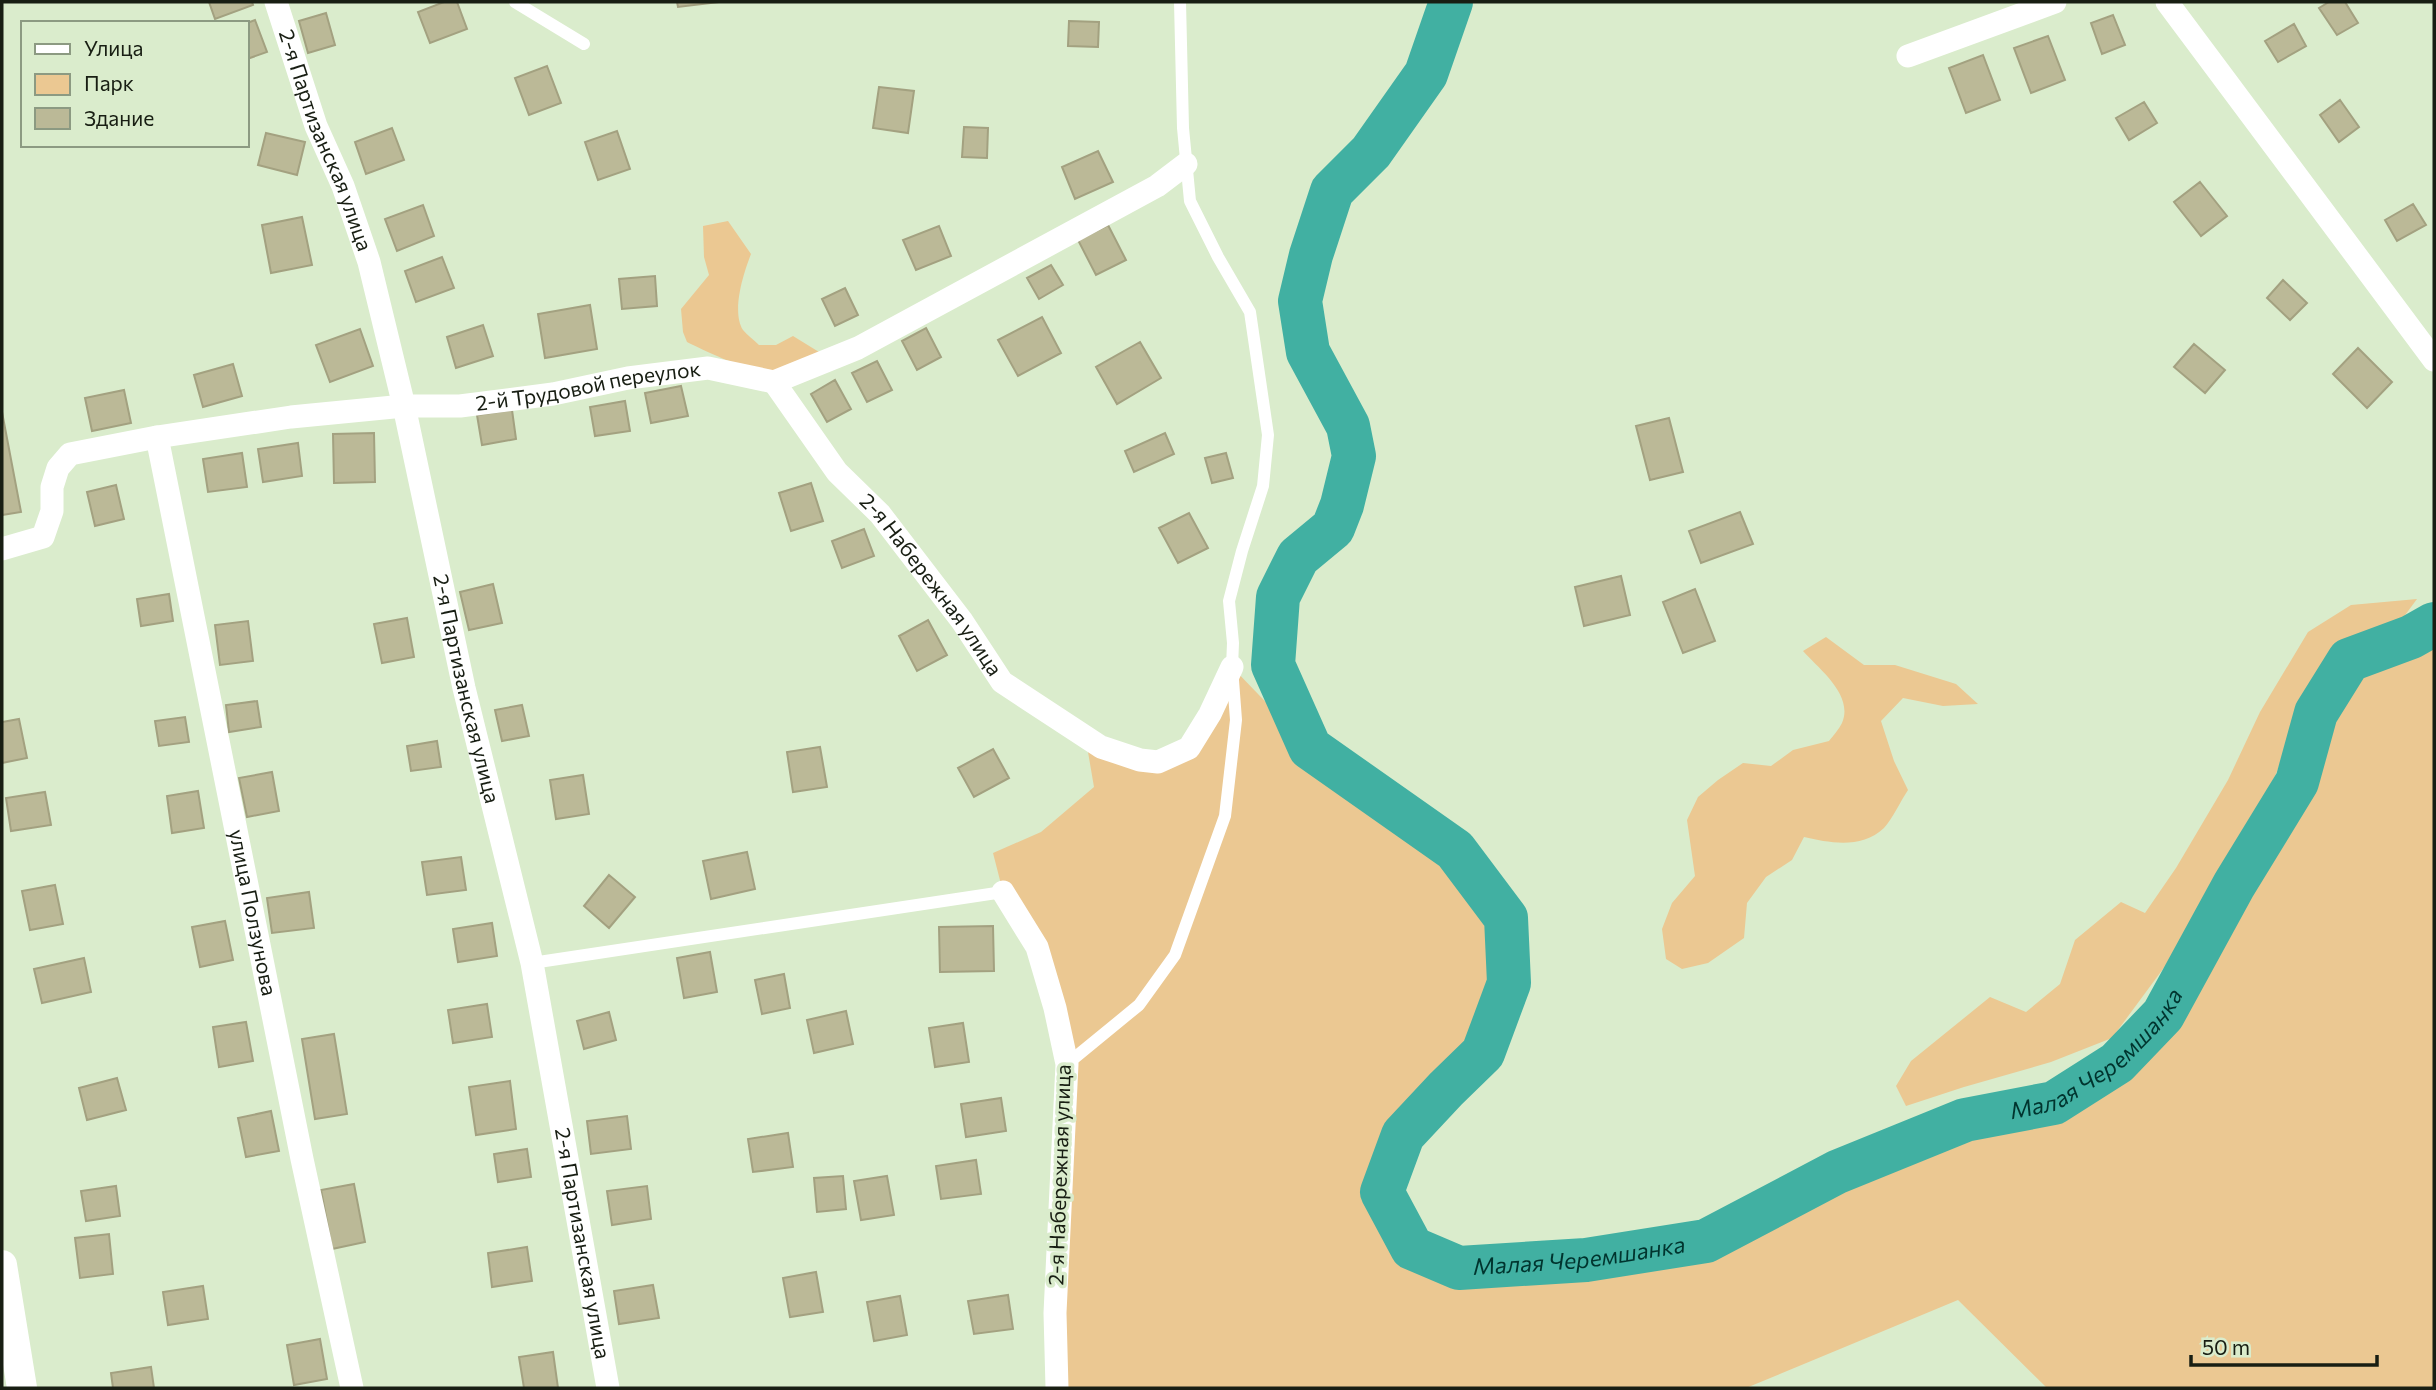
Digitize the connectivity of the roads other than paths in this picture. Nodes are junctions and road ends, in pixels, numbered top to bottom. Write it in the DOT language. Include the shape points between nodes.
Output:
graph roads {
  1 [pos="276,2"];
  2 [pos="515,2"];
  3 [pos="1180,2"];
  4 [pos="2055,2"];
  5 [pos="2167,2"];
  6 [pos="584,44"];
  7 [pos="1908,56"];
  8 [pos="1186,164"];
  9 [pos="2434,360"];
  10 [pos="774,382"];
  11 [pos="404,406"];
  12 [pos="157,437"];
  13 [pos="2,549"];
  14 [pos="1232,667"];
  15 [pos="1003,892"];
  16 [pos="532,963"];
  17 [pos="1067,1064"];
  18 [pos="2,1265"];
  19 [pos="22,1388"];
  20 [pos="352,1388"];
  21 [pos="608,1388"];
  22 [pos="1057,1388"];
  1 -- 11 [label="street, 2-я Партизанская улица" via="316,126 369,262"];
  2 -- 6 [label="lane"];
  3 -- 8 [label="lane"];
  4 -- 7 [label="street"];
  5 -- 9 [label="street"];
  8 -- 10 [label="street" via="1157,186 858,348"];
  8 -- 14 [label="lane" via="1190,201 1250,312 1268,435 1263,486 1229,601"];
  10 -- 11 [label="street, 2-й Трудовой переулок" via="708,368 460,406"];
  10 -- 14 [label="street, 2-я Набережная улица" via="837,472 880,514 962,621 1002,682 1101,747 1158,762 1189,748"];
  11 -- 12 [label="street, 2-й Трудовой переулок"];
  11 -- 16 [label="street, 2-я Партизанская улица" via="464,688"];
  12 -- 13 [label="street, 2-й Трудовой переулок" via="71,453 58,467 43,537"];
  12 -- 20 [label="street, улица Ползунова"];
  14 -- 17 [label="lane" via="1236,720 1225,816 1175,955 1139,1005"];
  15 -- 16 [label="lane"];
  15 -- 17 [label="street, 2-я Набережная улица" via="1037,947"];
  16 -- 21 [label="street, 2-я Партизанская улица"];
  17 -- 22 [label="street, 2-я Набережная улица" via="1055,1313"];
  18 -- 19 [label="street"];
}
